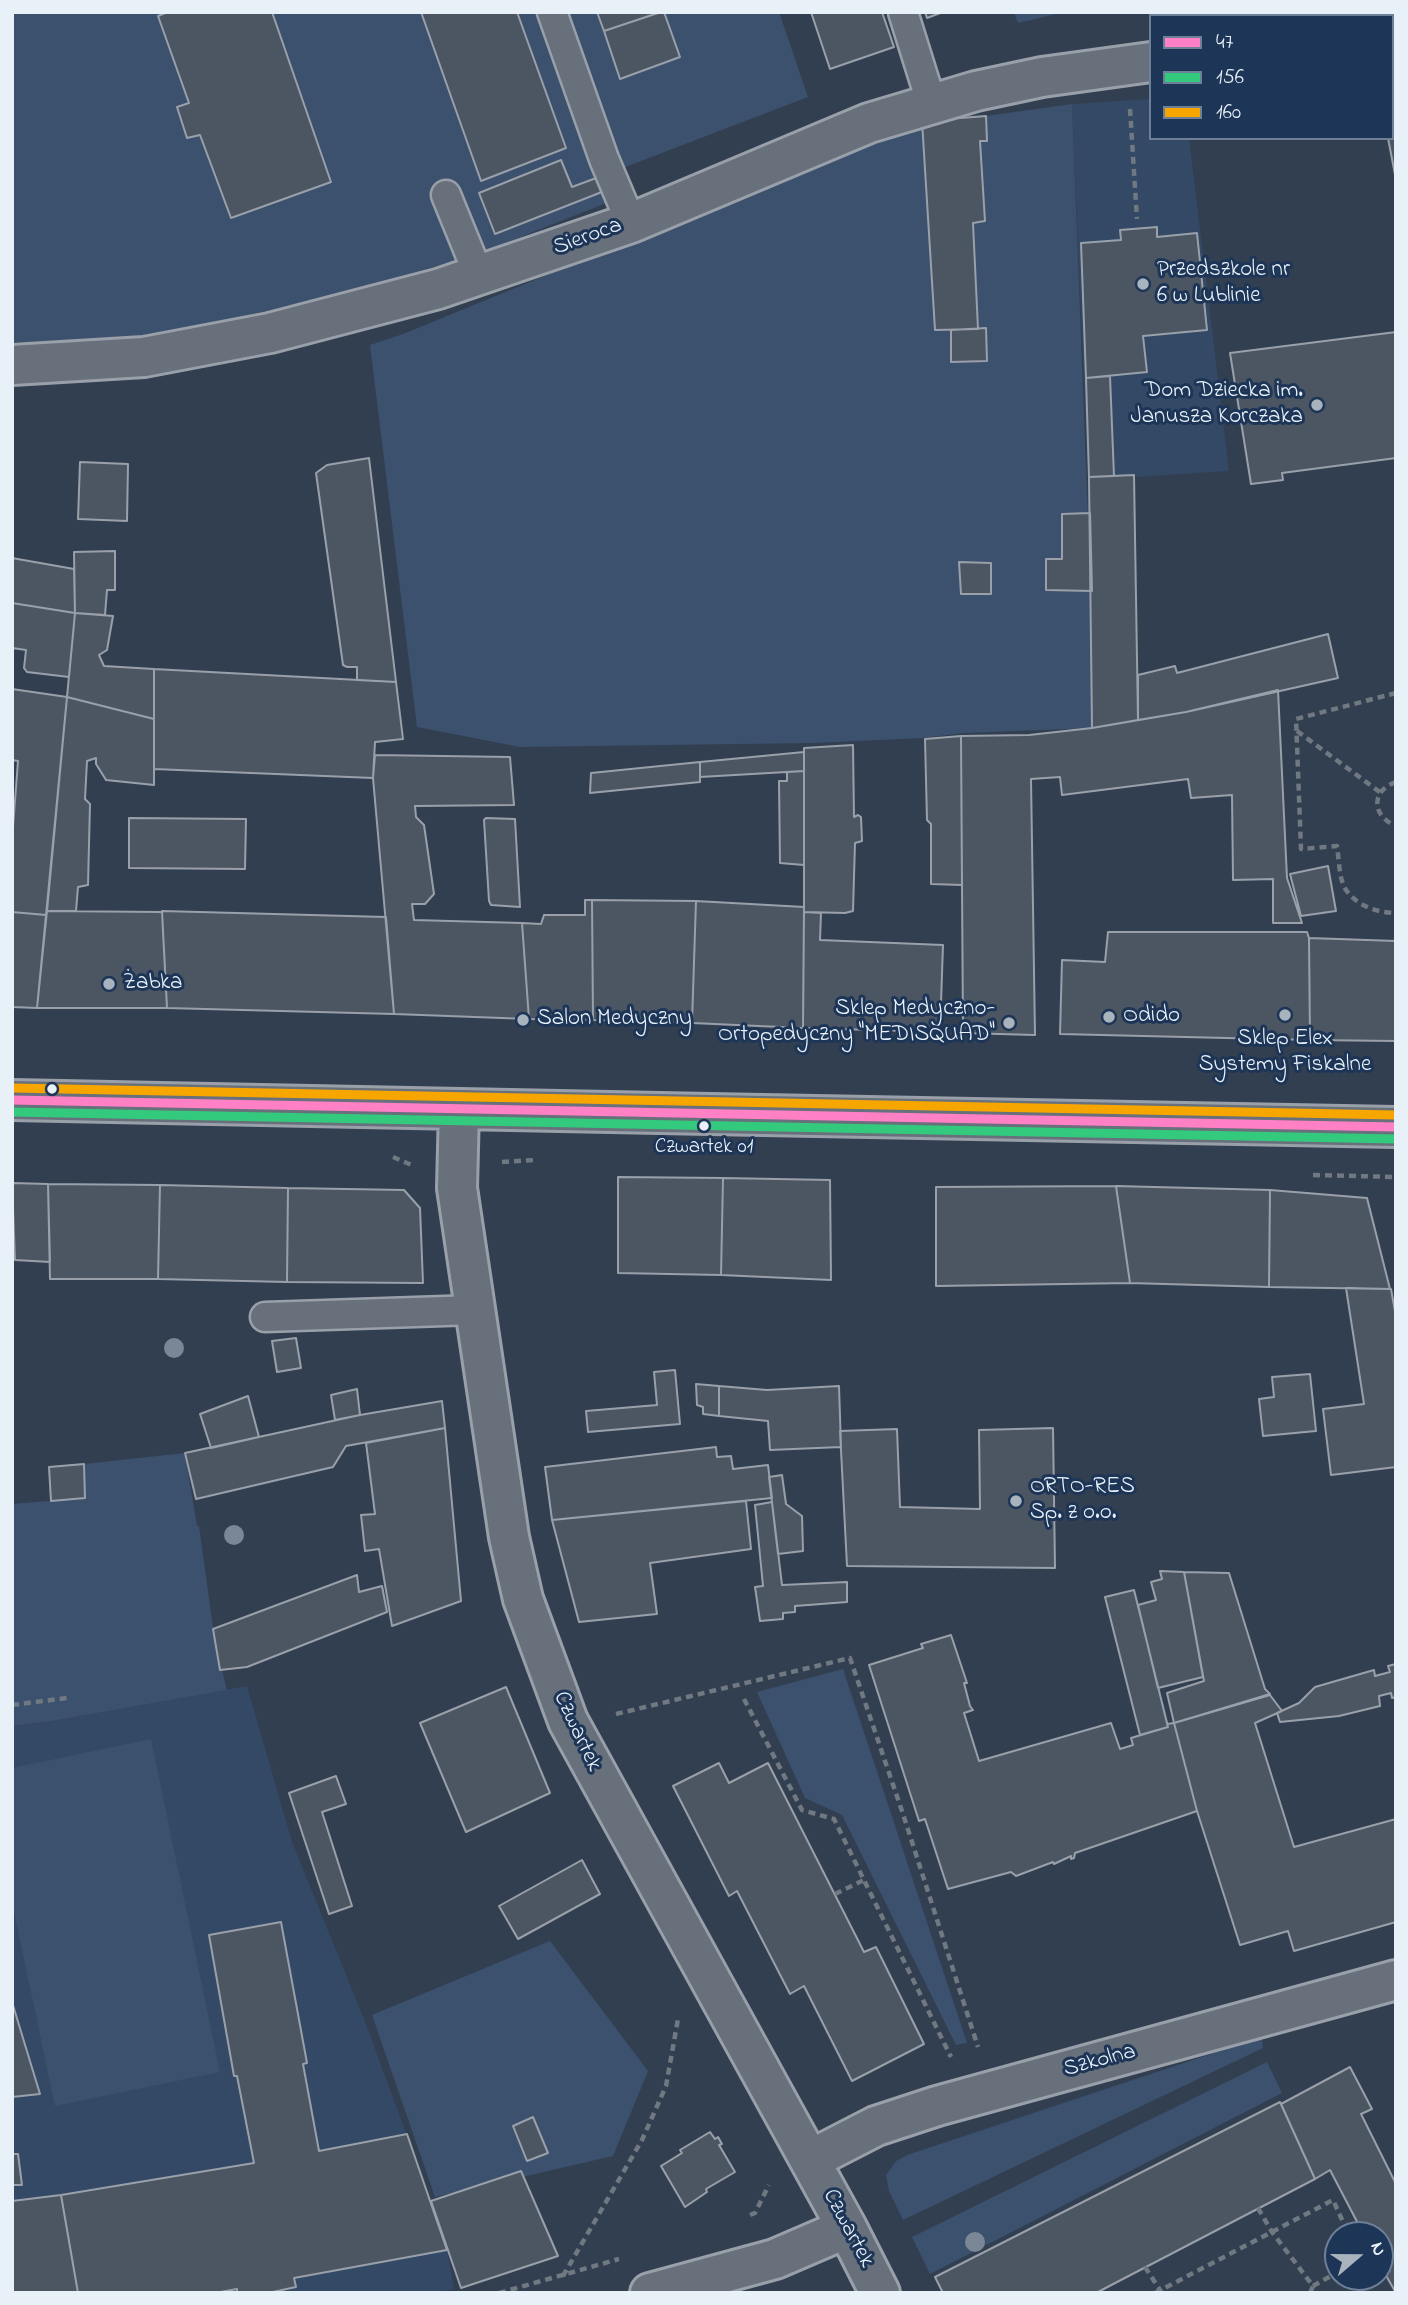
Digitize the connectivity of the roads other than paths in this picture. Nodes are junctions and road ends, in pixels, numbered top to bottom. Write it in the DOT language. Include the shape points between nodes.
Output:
graph roads {
  1 [pos="552,12"];
  2 [pos="903,12"];
  3 [pos="1149,62"];
  4 [pos="932,105"];
  5 [pos="446,195"];
  6 [pos="631,223"];
  7 [pos="479,276"];
  8 [pos="12,365"];
  9 [pos="12,1100"];
  10 [pos="459,1109"];
  11 [pos="1396,1127"];
  12 [pos="475,1310"];
  13 [pos="265,1317"];
  14 [pos="1396,1980"];
  15 [pos="810,2160"];
  16 [pos="847,2228"];
  17 [pos="650,2293"];
  18 [pos="880,2293"];
  1 -- 6 [label="lane"];
  2 -- 4 [label="lane"];
  3 -- 4 [label="street, Sieroca" via="1042,77"];
  4 -- 6 [label="street, Sieroca" via="869,123"];
  5 -- 7 [label="lane"];
  6 -- 7 [label="street, Sieroca"];
  7 -- 8 [label="street, Sieroca" via="270,332 144,357"];
  9 -- 10 [label="street"];
  10 -- 11 [label="street"];
  10 -- 12 [label="street, Czwartek" via="457,1188"];
  12 -- 13 [label="lane"];
  12 -- 15 [label="street, Czwartek" via="509,1537 523,1599 568,1721"];
  14 -- 15 [label="street, Szkolna" via="937,2106 876,2126"];
  15 -- 16 [label="street, Czwartek"];
  16 -- 17 [label="street" via="775,2259"];
  16 -- 18 [label="street, Czwartek"];
}
